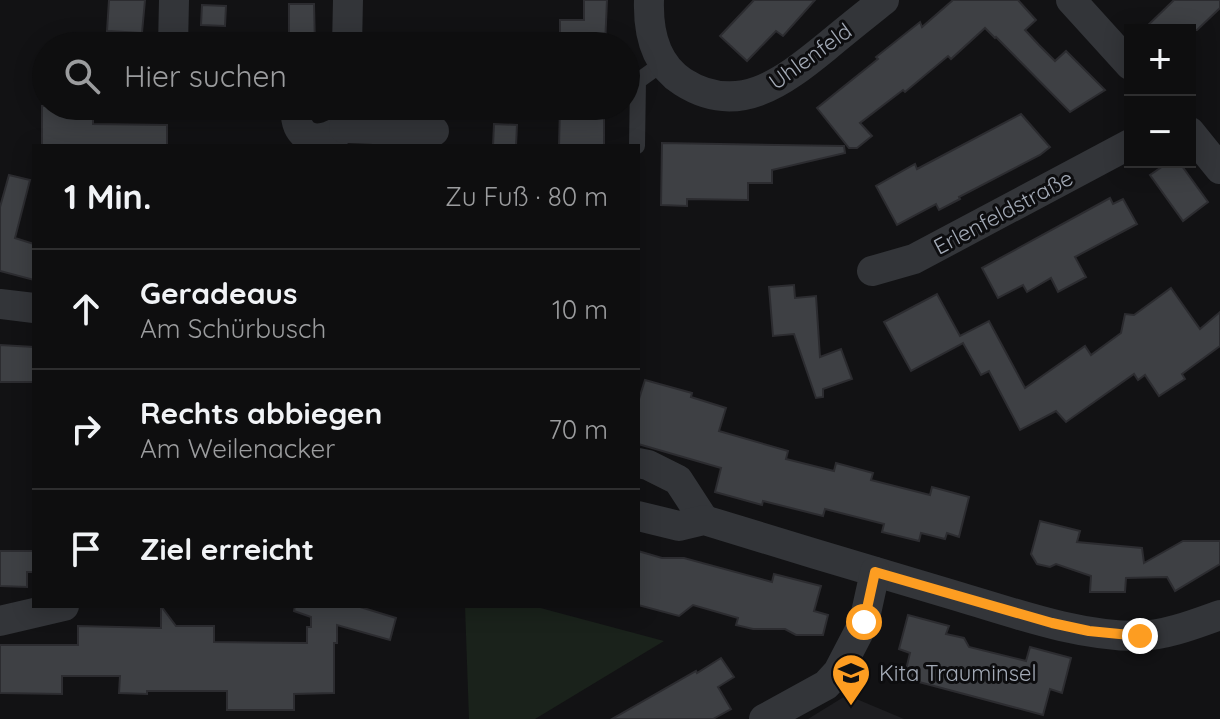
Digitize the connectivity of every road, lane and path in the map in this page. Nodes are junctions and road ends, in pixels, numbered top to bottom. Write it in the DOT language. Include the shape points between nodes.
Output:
graph roads {
  1 [pos="174,0"];
  2 [pos="348,0"];
  3 [pos="649,0"];
  4 [pos="884,0"];
  5 [pos="1071,0"];
  6 [pos="173,32"];
  7 [pos="347,32"];
  8 [pos="1124,58"];
  9 [pos="663,63"];
  10 [pos="640,80"];
  11 [pos="295,120"];
  12 [pos="344,120"];
  13 [pos="365,120"];
  14 [pos="637,120"];
  15 [pos="434,131"];
  16 [pos="1204,135"];
  17 [pos="637,144"];
  18 [pos="1124,147"];
  19 [pos="1220,169"];
  20 [pos="872,271"];
  21 [pos="0,304"];
  22 [pos="32,308"];
  23 [pos="640,463"];
  24 [pos="640,516"];
  25 [pos="704,520"];
  26 [pos="875,572"];
  27 [pos="55,608"];
  28 [pos="1220,615"];
  29 [pos="0,621"];
  30 [pos="764,719"];
  1 -- 6 [label="street"];
  2 -- 7 [label="street"];
  3 -- 9 [label="street" via="650,29"];
  4 -- 9 [label="street, Uhlenfeld" via="764,90 716,96 696,90"];
  5 -- 8 [label="street"];
  9 -- 10 [label="lane"];
  11 -- 12 [label="street" via="303,135 318,140 337,133"];
  13 -- 15 [label="street"];
  14 -- 17 [label="lane"];
  16 -- 19 [label="street"];
  18 -- 20 [label="street, Erlenfeldstraße" via="914,259"];
  21 -- 22 [label="street"];
  23 -- 25 [label="street" via="678,480"];
  24 -- 25 [label="street" via="679,526"];
  25 -- 26 [label="street"];
  26 -- 28 [label="street" via="1089,631 1140,636"];
  26 -- 30 [label="street" via="864,622 838,672 826,685"];
  27 -- 29 [label="street"];
}
